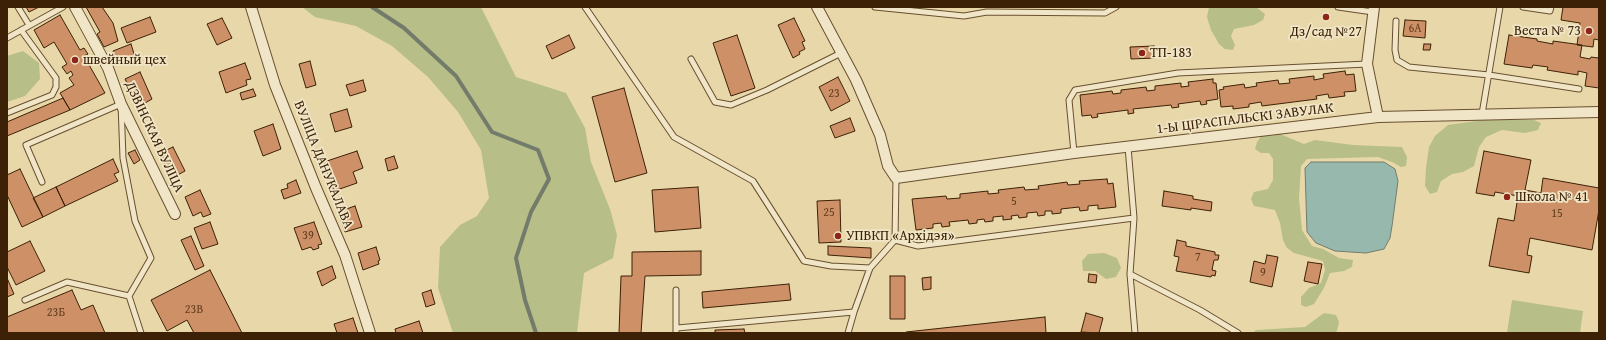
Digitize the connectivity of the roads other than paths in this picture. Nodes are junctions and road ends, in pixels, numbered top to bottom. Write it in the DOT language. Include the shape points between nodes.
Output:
graph roads {
  1 [pos="18,7"];
  2 [pos="63,7"];
  3 [pos="76,7"];
  4 [pos="251,7"];
  5 [pos="585,7"];
  6 [pos="817,7"];
  7 [pos="874,7"];
  8 [pos="1116,7"];
  9 [pos="1338,7"];
  10 [pos="1500,7"];
  11 [pos="1523,7"];
  12 [pos="1551,7"];
  13 [pos="992,9"];
  14 [pos="1373,9"];
  15 [pos="1396,22"];
  16 [pos="29,25"];
  17 [pos="21,30"];
  18 [pos="7,38"];
  19 [pos="841,53"];
  20 [pos="691,59"];
  21 [pos="1367,64"];
  22 [pos="1489,75"];
  23 [pos="1579,89"];
  24 [pos="121,104"];
  25 [pos="1599,112"];
  26 [pos="7,113"];
  27 [pos="1482,114"];
  28 [pos="1378,116"];
  29 [pos="1128,147"];
  30 [pos="1074,153"];
  31 [pos="896,178"];
  32 [pos="42,182"];
  33 [pos="175,214"];
  34 [pos="1134,218"];
  35 [pos="895,240"];
  36 [pos="870,268"];
  37 [pos="1130,274"];
  38 [pos="676,290"];
  39 [pos="129,296"];
  40 [pos="25,300"];
  41 [pos="854,312"];
  42 [pos="676,331"];
  43 [pos="141,333"];
  44 [pos="370,333"];
  45 [pos="848,333"];
  46 [pos="1136,333"];
  47 [pos="1238,333"];
  1 -- 16 [label="lane"];
  2 -- 16 [label="lane"];
  3 -- 24 [label="street, ДЗВІНСКАЯ ВУЛІЦА" via="108,68"];
  4 -- 44 [label="street, ВУЛІЦА ДАНУКАЛАВА" via="275,85 345,255"];
  5 -- 36 [label="lane" via="674,137 753,181 804,260 831,266"];
  6 -- 19 [label="street"];
  7 -- 13 [label="lane" via="964,16"];
  8 -- 13 [label="lane" via="1105,13"];
  9 -- 14 [label="lane"];
  10 -- 22 [label="lane"];
  11 -- 12 [label="lane" via="1550,11"];
  14 -- 21 [label="street"];
  15 -- 22 [label="lane" via="1394,50 1397,60 1408,66"];
  16 -- 17 [label="lane"];
  17 -- 18 [label="lane"];
  17 -- 26 [label="lane" via="56,78 56,87 52,95"];
  19 -- 20 [label="lane" via="731,106 715,102"];
  19 -- 31 [label="street" via="856,80 880,135 888,166"];
  21 -- 28 [label="street"];
  21 -- 30 [label="lane" via="1178,73 1075,90 1069,100"];
  22 -- 23 [label="lane"];
  22 -- 27 [label="lane"];
  24 -- 32 [label="lane" via="26,145"];
  24 -- 33 [label="street, ДЗВІНСКАЯ ВУЛІЦА"];
  24 -- 39 [label="lane" via="122,158 135,221 151,258"];
  25 -- 27 [label="street, 1-Ы ЦІРАСПАЛЬСКІ ЗАВУЛАК"];
  27 -- 28 [label="street, 1-Ы ЦІРАСПАЛЬСКІ ЗАВУЛАК"];
  28 -- 29 [label="street, 1-Ы ЦІРАСПАЛЬСКІ ЗАВУЛАК"];
  29 -- 30 [label="street, 1-Ы ЦІРАСПАЛЬСКІ ЗАВУЛАК"];
  29 -- 34 [label="lane"];
  30 -- 31 [label="street, 1-Ы ЦІРАСПАЛЬСКІ ЗАВУЛАК"];
  31 -- 35 [label="lane"];
  34 -- 35 [label="lane" via="918,246"];
  34 -- 37 [label="lane"];
  35 -- 36 [label="lane"];
  36 -- 41 [label="lane"];
  37 -- 46 [label="lane"];
  37 -- 47 [label="lane"];
  38 -- 42 [label="lane"];
  39 -- 40 [label="lane" via="66,282"];
  39 -- 43 [label="lane"];
  41 -- 42 [label="lane"];
  41 -- 45 [label="lane"];
}
